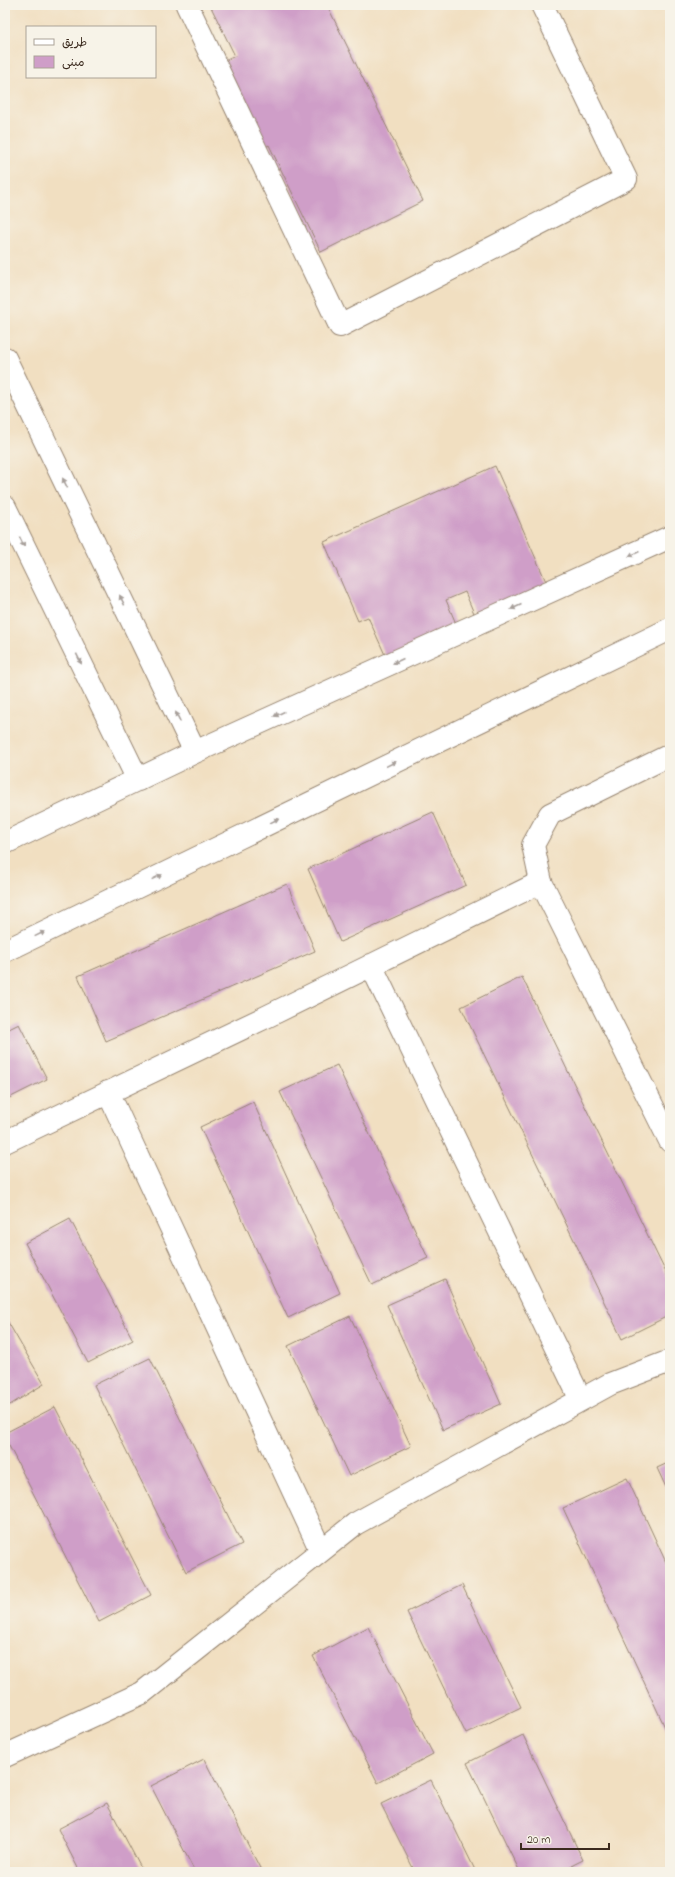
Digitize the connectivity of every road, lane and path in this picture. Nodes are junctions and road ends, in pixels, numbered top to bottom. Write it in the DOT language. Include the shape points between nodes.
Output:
graph roads {
  1 [pos="187,5"];
  2 [pos="542,5"];
  3 [pos="5,358"];
  4 [pos="5,507"];
  5 [pos="670,537"];
  6 [pos="670,629"];
  7 [pos="195,752"];
  8 [pos="670,755"];
  9 [pos="138,780"];
  10 [pos="5,843"];
  11 [pos="541,882"];
  12 [pos="5,951"];
  13 [pos="371,965"];
  14 [pos="108,1092"];
  15 [pos="670,1141"];
  16 [pos="5,1142"];
  17 [pos="670,1361"];
  18 [pos="581,1400"];
  19 [pos="321,1551"];
  20 [pos="5,1756"];
  1 -- 2 [label="street" via="340,326 626,179"];
  7 -- 3 [label="street, one-way"];
  4 -- 9 [label="street, one-way"];
  5 -- 7 [label="street, one-way"];
  12 -- 6 [label="street, one-way"];
  7 -- 9 [label="street"];
  8 -- 11 [label="street" via="550,814 534,845"];
  9 -- 10 [label="street"];
  11 -- 13 [label="street"];
  11 -- 15 [label="street"];
  13 -- 14 [label="street"];
  13 -- 18 [label="street"];
  14 -- 16 [label="street"];
  14 -- 19 [label="street"];
  17 -- 18 [label="street" via="610,1384"];
  18 -- 19 [label="street" via="355,1524"];
  19 -- 20 [label="street" via="142,1693"];
}
